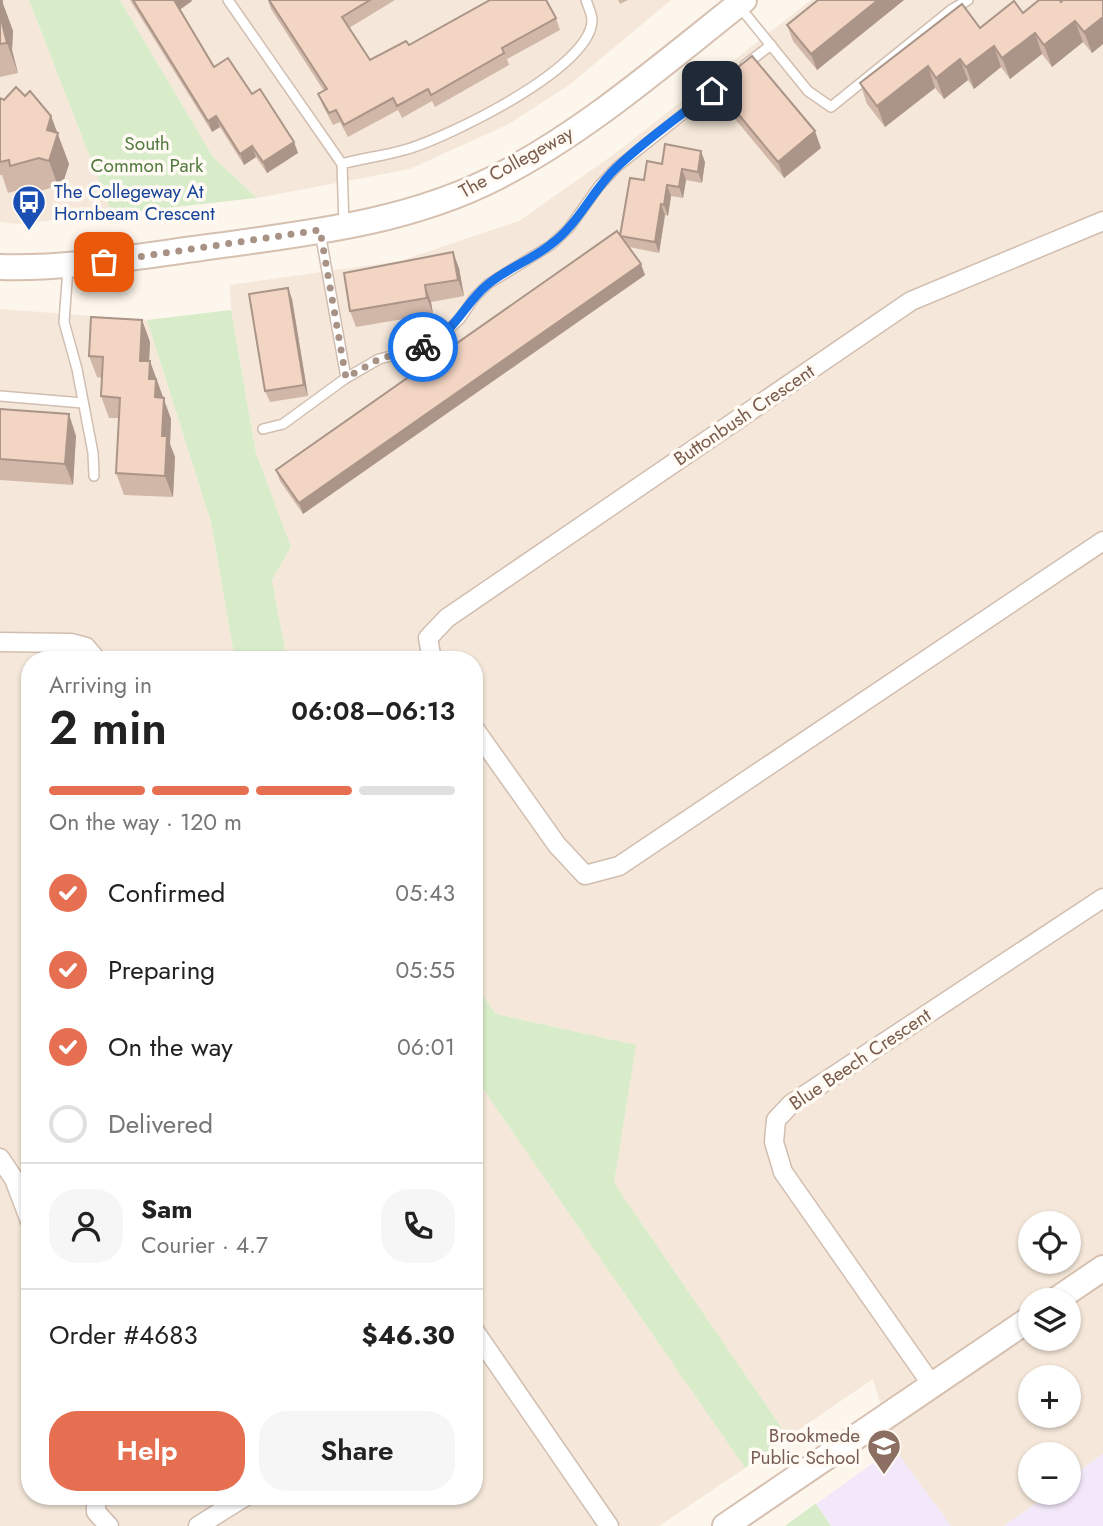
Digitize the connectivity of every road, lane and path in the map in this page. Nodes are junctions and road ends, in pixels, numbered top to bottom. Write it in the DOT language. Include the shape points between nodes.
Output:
graph roads {
  1 [pos="228,0"];
  2 [pos="586,0"];
  3 [pos="968,0"];
  4 [pos="741,2"];
  5 [pos="771,45"];
  6 [pos="738,70"];
  7 [pos="728,79"];
  8 [pos="342,164"];
  9 [pos="1103,221"];
  10 [pos="344,225"];
  11 [pos="320,230"];
  12 [pos="68,266"];
  13 [pos="0,267"];
  14 [pos="346,378"];
  15 [pos="0,396"];
  16 [pos="83,403"];
  17 [pos="264,429"];
  18 [pos="94,476"];
  19 [pos="1103,541"];
  20 [pos="0,642"];
  21 [pos="89,651"];
  22 [pos="430,651"];
  23 [pos="483,741"];
  24 [pos="1103,898"];
  25 [pos="0,1158"];
  26 [pos="21,1197"];
  27 [pos="1103,1268"];
  28 [pos="1074,1288"];
  29 [pos="1018,1327"];
  30 [pos="483,1348"];
  31 [pos="932,1385"];
  32 [pos="96,1505"];
  33 [pos="232,1505"];
  34 [pos="109,1526"];
  35 [pos="198,1526"];
  36 [pos="609,1526"];
  37 [pos="725,1526"];
  1 -- 8 [label="lane"];
  2 -- 8 [label="lane" via="592,22 587,36 532,89 473,122 405,150"];
  3 -- 5 [label="lane" via="831,107 808,91"];
  4 -- 5 [label="lane"];
  4 -- 10 [label="street, The Collegeway" via="547,149 447,199"];
  5 -- 6 [label="lane"];
  7 -- 14 [label="lane" via="617,167 569,228 551,245 488,284 436,341 379,359"];
  8 -- 10 [label="lane"];
  9 -- 22 [label="street, Buttonbush Crescent" via="911,301 447,618 428,638"];
  10 -- 11 [label="street, The Collegeway"];
  11 -- 12 [label="street, The Collegeway"];
  11 -- 14 [label="lane"];
  12 -- 13 [label="street, The Collegeway"];
  12 -- 16 [label="lane" via="64,322"];
  14 -- 17 [label="lane" via="283,424"];
  15 -- 16 [label="lane"];
  16 -- 18 [label="lane"];
  19 -- 23 [label="street" via="620,866 585,875 557,845"];
  20 -- 21 [label="street" via="71,643"];
  24 -- 31 [label="street, Blue Beech Crescent" via="790,1104 776,1120 774,1142 783,1172"];
  25 -- 26 [label="street"];
  27 -- 28 [label="street"];
  29 -- 31 [label="street"];
  30 -- 36 [label="street"];
  31 -- 37 [label="street"];
  32 -- 34 [label="street"];
  33 -- 35 [label="street"];
}
